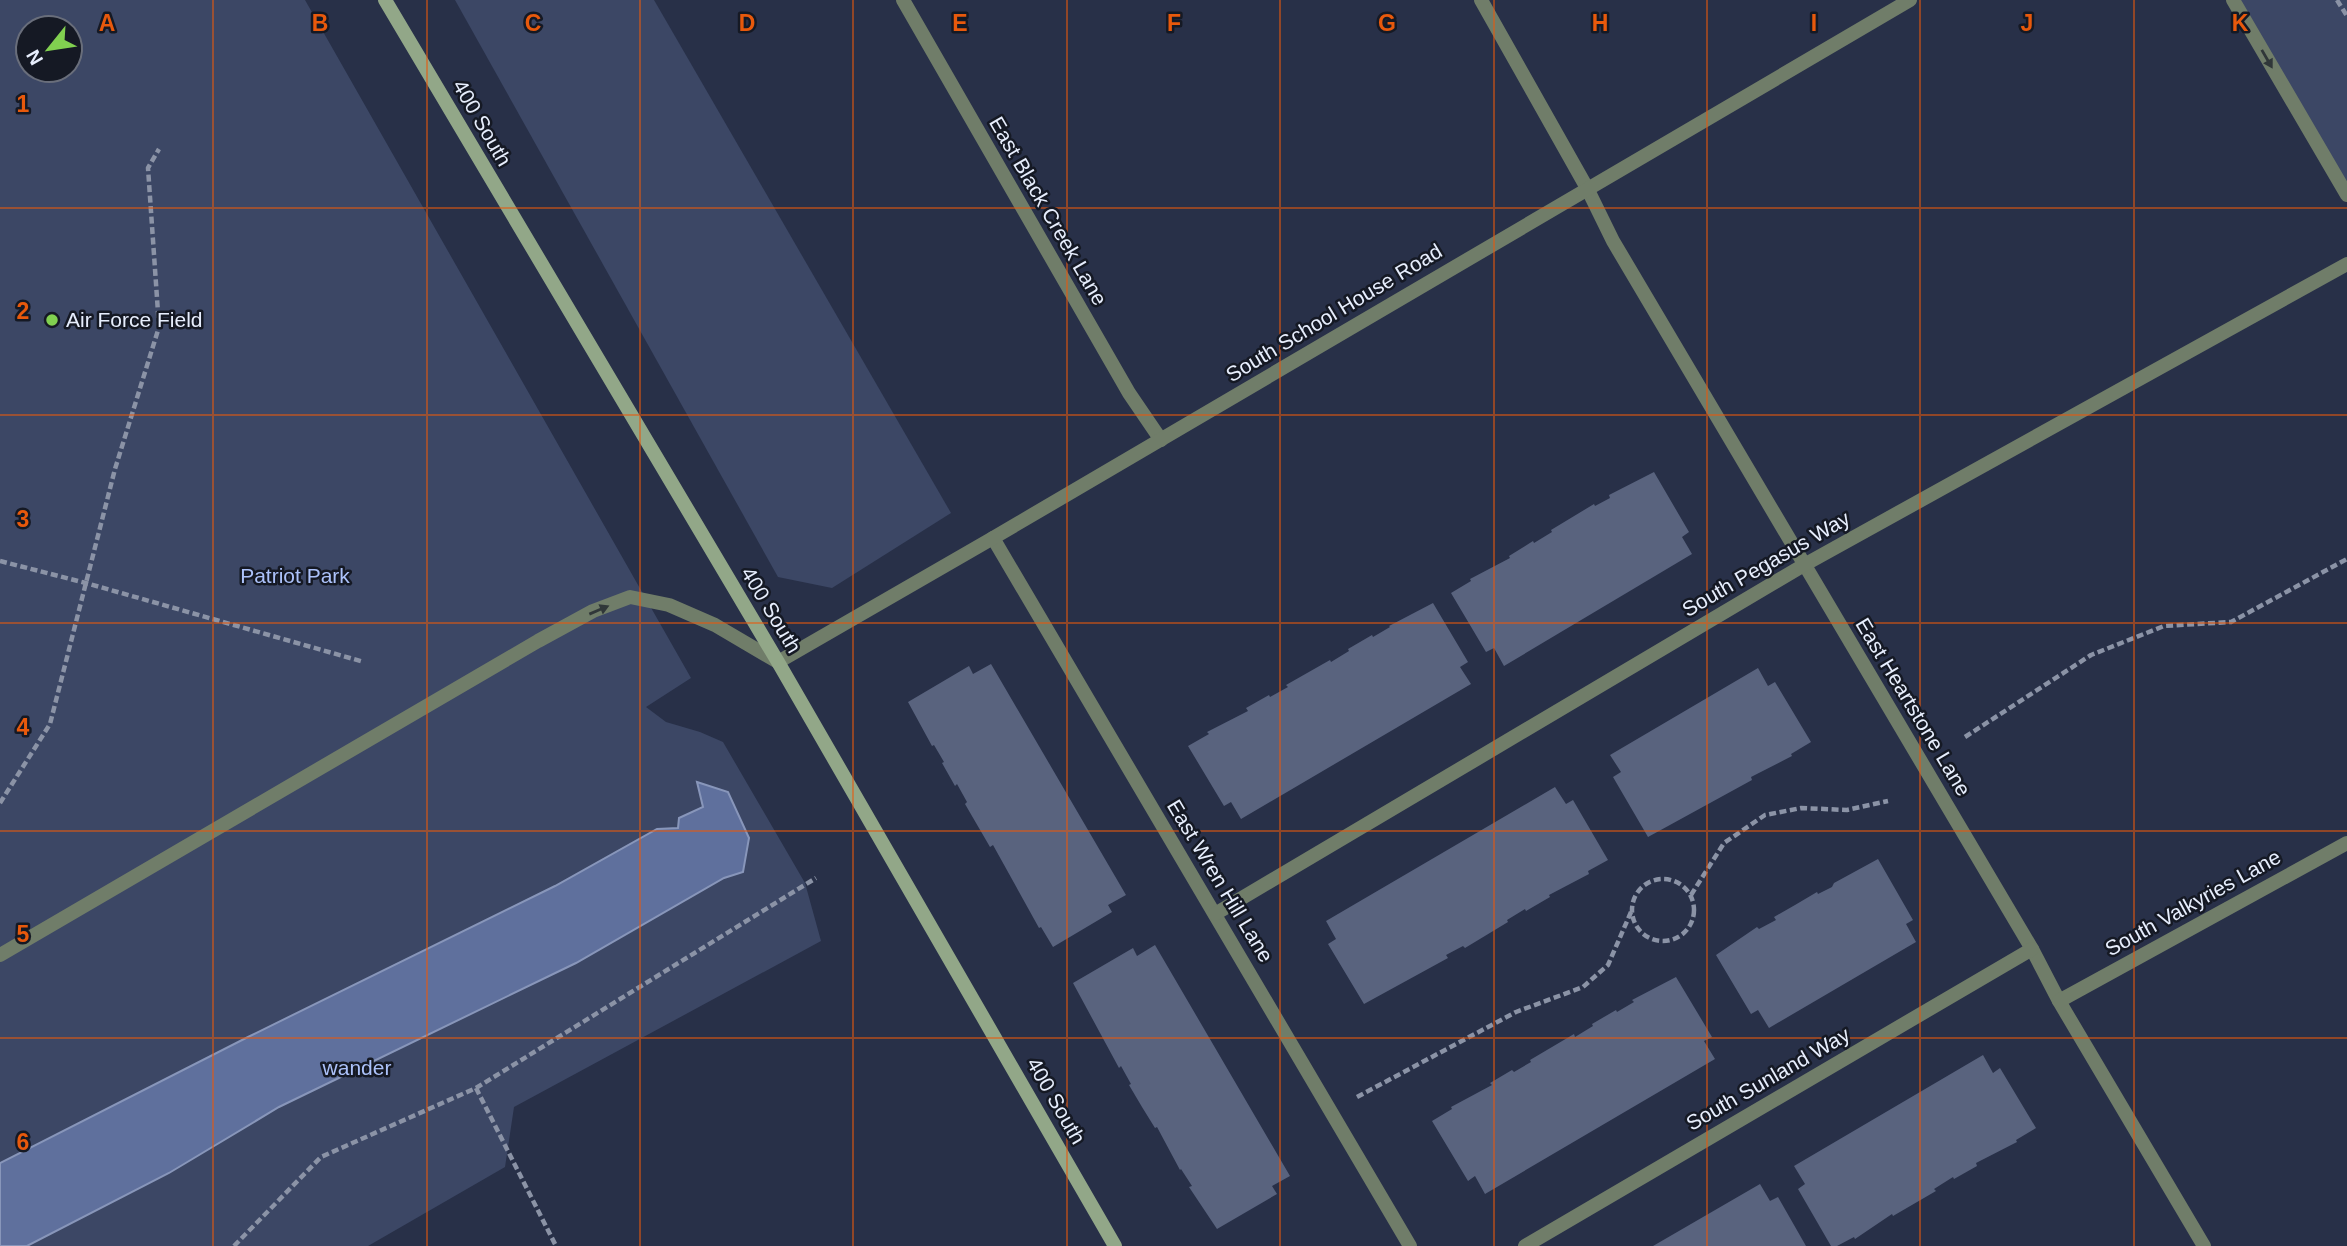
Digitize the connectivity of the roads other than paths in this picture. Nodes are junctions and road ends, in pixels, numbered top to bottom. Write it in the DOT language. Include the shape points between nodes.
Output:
graph roads {
  1 [pos="385,0"];
  2 [pos="903,0"];
  3 [pos="1481,0"];
  4 [pos="1910,0"];
  5 [pos="2233,0"];
  6 [pos="1587,188"];
  7 [pos="2347,195"];
  8 [pos="2347,264"];
  9 [pos="1161,440"];
  10 [pos="993,538"];
  11 [pos="1804,565"];
  12 [pos="778,662"];
  13 [pos="2347,843"];
  14 [pos="1214,914"];
  15 [pos="2032,949"];
  16 [pos="0,955"];
  17 [pos="2059,1001"];
  18 [pos="1115,1246"];
  19 [pos="1410,1246"];
  20 [pos="1525,1246"];
  21 [pos="2204,1246"];
  1 -- 12 [label="street, 400 South"];
  2 -- 9 [label="street, East Black Creek Lane" via="1129,393"];
  3 -- 6 [label="street, East Heartstone Lane"];
  4 -- 6 [label="street, South School House Road"];
  5 -- 7 [label="street, one-way"];
  6 -- 9 [label="street, South School House Road"];
  6 -- 11 [label="street, East Heartstone Lane" via="1613,241"];
  8 -- 11 [label="street, South Pegasus Way"];
  9 -- 10 [label="street, South School House Road"];
  10 -- 12 [label="street, South School House Road"];
  10 -- 14 [label="street, East Wren Hill Lane"];
  11 -- 14 [label="street, South Pegasus Way"];
  11 -- 15 [label="street, East Heartstone Lane"];
  16 -- 12 [label="street, one-way" via="538,641 630,597 681,610"];
  12 -- 18 [label="street, 400 South"];
  13 -- 17 [label="street, South Valkyries Lane"];
  14 -- 19 [label="street, East Wren Hill Lane"];
  15 -- 17 [label="street, East Heartstone Lane"];
  15 -- 20 [label="street, South Sunland Way"];
  17 -- 21 [label="street, East Heartstone Lane"];
}
